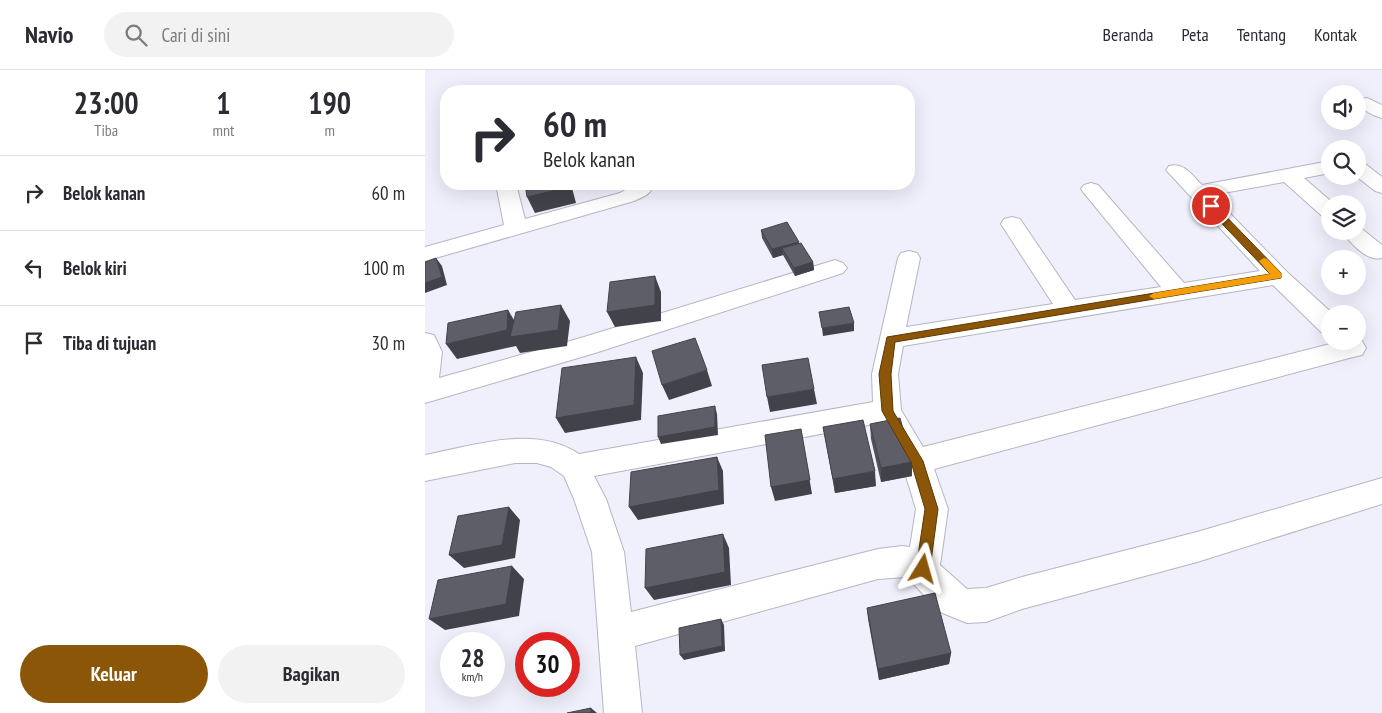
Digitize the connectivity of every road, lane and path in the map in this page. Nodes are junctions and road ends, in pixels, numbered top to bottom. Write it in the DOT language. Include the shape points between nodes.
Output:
graph roads {
  1 [pos="1366,167"];
  2 [pos="1176,170"];
  3 [pos="1321,170"];
  4 [pos="1289,175"];
  5 [pos="1382,188"];
  6 [pos="1091,189"];
  7 [pos="507,190"];
  8 [pos="640,190"];
  9 [pos="1197,192"];
  10 [pos="1321,203"];
  11 [pos="1012,224"];
  12 [pos="515,228"];
  13 [pos="1363,240"];
  14 [pos="1376,252"];
  15 [pos="425,254"];
  16 [pos="909,258"];
  17 [pos="835,268"];
  18 [pos="1278,276"];
  19 [pos="1178,292"];
  20 [pos="1069,310"];
  21 [pos="1321,317"];
  22 [pos="891,339"];
  23 [pos="425,342"];
  24 [pos="1345,350"];
  25 [pos="425,381"];
  26 [pos="425,392"];
  27 [pos="887,411"];
  28 [pos="917,461"];
  29 [pos="575,467"];
  30 [pos="425,468"];
  31 [pos="1382,491"];
  32 [pos="923,569"];
  33 [pos="615,634"];
  34 [pos="623,713"];
  1 -- 5 [label="street"];
  2 -- 9 [label="street"];
  3 -- 4 [label="street"];
  4 -- 9 [label="street"];
  4 -- 10 [label="street"];
  6 -- 19 [label="street"];
  7 -- 12 [label="street"];
  8 -- 12 [label="street" via="627,197"];
  9 -- 18 [label="street"];
  11 -- 20 [label="street"];
  12 -- 15 [label="street"];
  13 -- 14 [label="street"];
  16 -- 22 [label="street"];
  17 -- 26 [label="street" via="586,346"];
  18 -- 19 [label="street"];
  18 -- 21 [label="street"];
  19 -- 20 [label="street"];
  20 -- 22 [label="street"];
  22 -- 27 [label="street" via="885,374"];
  23 -- 25 [label="street" via="429,352"];
  24 -- 28 [label="street"];
  27 -- 28 [label="street"];
  27 -- 29 [label="street"];
  28 -- 32 [label="street" via="932,509"];
  29 -- 30 [label="street" via="560,457 537,451 515,451"];
  29 -- 33 [label="street" via="608,552"];
  31 -- 32 [label="street" via="1197,547 986,605 967,606 952,600"];
  32 -- 33 [label="street" via="902,561 878,564"];
  33 -- 34 [label="street"];
}
